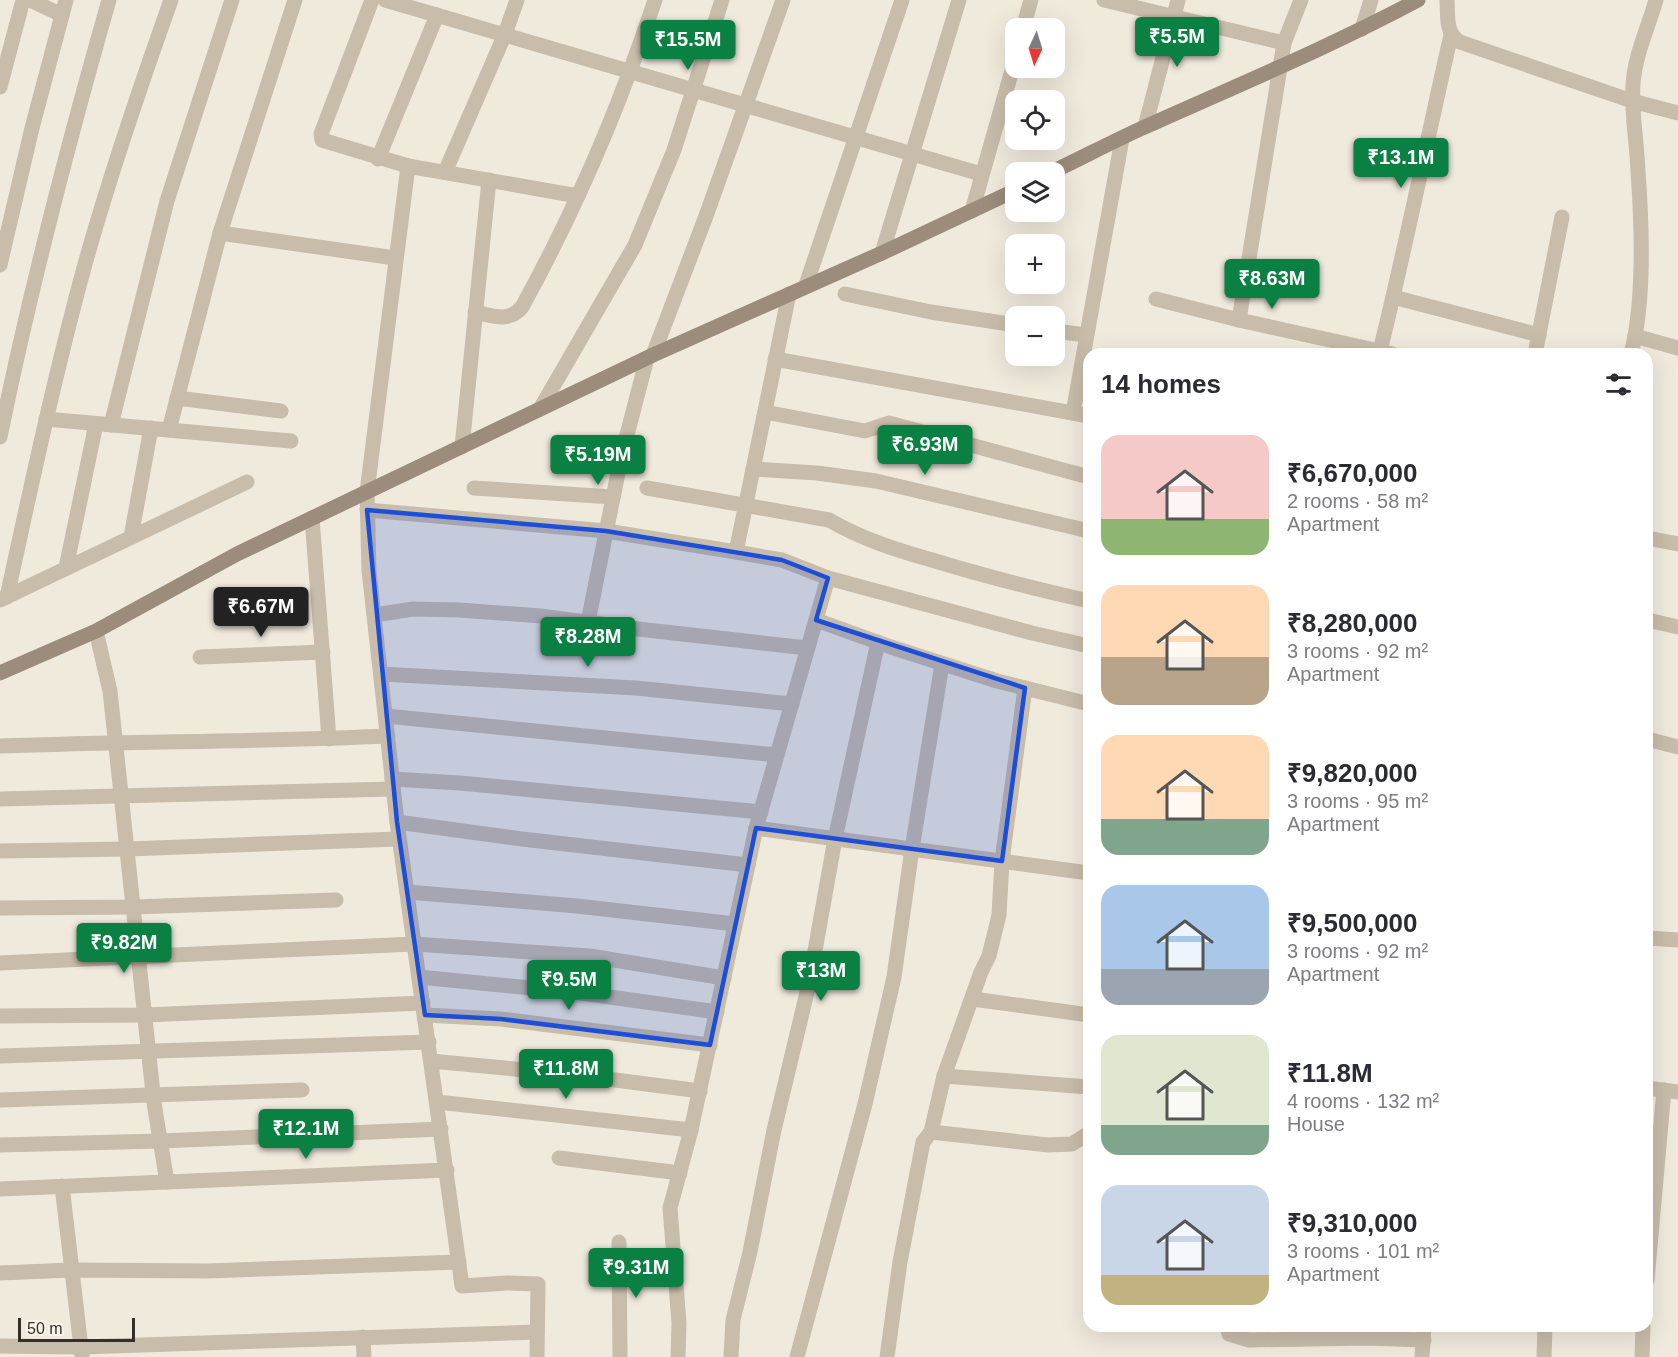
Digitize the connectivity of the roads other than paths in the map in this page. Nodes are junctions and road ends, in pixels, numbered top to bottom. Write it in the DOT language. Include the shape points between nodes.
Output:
graph roads {
  1 [pos="23,0"];
  2 [pos="30,0"];
  3 [pos="109,0"];
  4 [pos="171,0"];
  5 [pos="232,0"];
  6 [pos="295,0"];
  7 [pos="372,0"];
  8 [pos="385,0"];
  9 [pos="517,0"];
  10 [pos="655,0"];
  11 [pos="722,0"];
  12 [pos="783,0"];
  13 [pos="902,0"];
  14 [pos="959,0"];
  15 [pos="1031,0"];
  16 [pos="1104,0"];
  17 [pos="1178,0"];
  18 [pos="1301,0"];
  19 [pos="1371,0"];
  20 [pos="1418,0"];
  21 [pos="1447,0"];
  22 [pos="1656,0"];
  23 [pos="64,7"];
  24 [pos="437,15"];
  25 [pos="1173,16"];
  26 [pos="1026,18"];
  27 [pos="1362,29"];
  28 [pos="505,34"];
  29 [pos="1451,35"];
  30 [pos="1284,44"];
  31 [pos="1279,69"];
  32 [pos="631,71"];
  33 [pos="1009,78"];
  34 [pos="0,87"];
  35 [pos="693,90"];
  36 [pos="1632,101"];
  37 [pos="746,105"];
  38 [pos="1678,112"];
  39 [pos="1144,127"];
  40 [pos="855,138"];
  41 [pos="1122,139"];
  42 [pos="911,154"];
  43 [pos="378,159"];
  44 [pos="408,166"];
  45 [pos="1065,166"];
  46 [pos="445,172"];
  47 [pos="981,174"];
  48 [pos="489,180"];
  49 [pos="1005,195"];
  50 [pos="578,196"];
  51 [pos="972,211"];
  52 [pos="1562,217"];
  53 [pos="220,233"];
  54 [pos="882,253"];
  55 [pos="395,258"];
  56 [pos="0,265"];
  57 [pos="806,285"];
  58 [pos="789,294"];
  59 [pos="845,294"];
  60 [pos="1394,297"];
  61 [pos="1156,299"];
  62 [pos="475,312"];
  63 [pos="1239,320"];
  64 [pos="1005,323"];
  65 [pos="1065,332"];
  66 [pos="1086,335"];
  67 [pos="1539,335"];
  68 [pos="1635,336"];
  69 [pos="1086,348"];
  70 [pos="1368,348"];
  71 [pos="1387,348"];
  72 [pos="1536,348"];
  73 [pos="1632,348"];
  74 [pos="1678,348"];
  75 [pos="650,357"];
  76 [pos="776,359"];
  77 [pos="1083,370"];
  78 [pos="177,398"];
  79 [pos="540,410"];
  80 [pos="281,411"];
  81 [pos="765,412"];
  82 [pos="1073,413"];
  83 [pos="1083,415"];
  84 [pos="46,419"];
  85 [pos="96,424"];
  86 [pos="111,425"];
  87 [pos="151,428"];
  88 [pos="168,430"];
  89 [pos="0,437"];
  90 [pos="291,441"];
  91 [pos="462,447"];
  92 [pos="753,468"];
  93 [pos="1083,475"];
  94 [pos="247,482"];
  95 [pos="474,488"];
  96 [pos="647,488"];
  97 [pos="367,492"];
  98 [pos="613,497"];
  99 [pos="746,506"];
  100 [pos="367,510"];
  101 [pos="312,518"];
  102 [pos="1083,530"];
  103 [pos="606,531"];
  104 [pos="131,537"];
  105 [pos="1653,539"];
  106 [pos="1678,544"];
  107 [pos="736,552"];
  108 [pos="66,568"];
  109 [pos="828,578"];
  110 [pos="3,598"];
  111 [pos="1083,600"];
  112 [pos="375,615"];
  113 [pos="816,620"];
  114 [pos="1653,621"];
  115 [pos="588,622"];
  116 [pos="1678,627"];
  117 [pos="96,631"];
  118 [pos="878,642"];
  119 [pos="1083,645"];
  120 [pos="807,648"];
  121 [pos="323,652"];
  122 [pos="200,657"];
  123 [pos="942,664"];
  124 [pos="0,674"];
  125 [pos="381,674"];
  126 [pos="1025,688"];
  127 [pos="1083,702"];
  128 [pos="792,704"];
  129 [pos="386,716"];
  130 [pos="388,736"];
  131 [pos="329,739"];
  132 [pos="115,741"];
  133 [pos="1653,741"];
  134 [pos="0,746"];
  135 [pos="1678,747"];
  136 [pos="777,755"];
  137 [pos="393,784"];
  138 [pos="121,796"];
  139 [pos="0,799"];
  140 [pos="761,812"];
  141 [pos="397,822"];
  142 [pos="756,828"];
  143 [pos="399,839"];
  144 [pos="835,839"];
  145 [pos="127,849"];
  146 [pos="912,849"];
  147 [pos="0,851"];
  148 [pos="1002,861"];
  149 [pos="748,865"];
  150 [pos="1083,872"];
  151 [pos="407,892"];
  152 [pos="336,900"];
  153 [pos="133,907"];
  154 [pos="0,908"];
  155 [pos="735,924"];
  156 [pos="1653,938"];
  157 [pos="1678,940"];
  158 [pos="414,944"];
  159 [pos="139,957"];
  160 [pos="0,963"];
  161 [pos="419,977"];
  162 [pos="724,978"];
  163 [pos="973,999"];
  164 [pos="424,1009"];
  165 [pos="717,1012"];
  166 [pos="145,1015"];
  167 [pos="1083,1015"];
  168 [pos="0,1017"];
  169 [pos="429,1042"];
  170 [pos="710,1045"];
  171 [pos="148,1051"];
  172 [pos="0,1056"];
  173 [pos="432,1061"];
  174 [pos="944,1076"];
  175 [pos="1083,1087"];
  176 [pos="1653,1089"];
  177 [pos="302,1090"];
  178 [pos="700,1091"];
  179 [pos="1671,1091"];
  180 [pos="153,1094"];
  181 [pos="0,1100"];
  182 [pos="437,1102"];
  183 [pos="441,1129"];
  184 [pos="691,1130"];
  185 [pos="931,1131"];
  186 [pos="1083,1137"];
  187 [pos="160,1141"];
  188 [pos="1072,1144"];
  189 [pos="0,1145"];
  190 [pos="1083,1145"];
  191 [pos="559,1158"];
  192 [pos="447,1170"];
  193 [pos="680,1173"];
  194 [pos="166,1182"];
  195 [pos="62,1186"];
  196 [pos="0,1189"];
  197 [pos="1653,1233"];
  198 [pos="619,1242"];
  199 [pos="459,1262"];
  200 [pos="72,1270"];
  201 [pos="0,1274"];
  202 [pos="537,1332"];
  203 [pos="1228,1332"];
  204 [pos="1545,1332"];
  205 [pos="1643,1332"];
  206 [pos="1289,1333"];
  207 [pos="1424,1333"];
  208 [pos="363,1337"];
  209 [pos="252,1341"];
  210 [pos="0,1346"];
  211 [pos="81,1352"];
  212 [pos="253,1357"];
  213 [pos="364,1357"];
  214 [pos="537,1357"];
  215 [pos="620,1357"];
  216 [pos="678,1357"];
  217 [pos="731,1357"];
  218 [pos="797,1357"];
  219 [pos="887,1357"];
  220 [pos="1422,1357"];
  221 [pos="1544,1357"];
  222 [pos="1642,1357"];
  1 -- 34 [label="street"];
  2 -- 23 [label="street"];
  3 -- 89 [label="street" via="78,110"];
  4 -- 84 [label="street" via="137,95 86,263"];
  5 -- 86 [label="street" via="167,201"];
  6 -- 53 [label="street"];
  7 -- 43 [label="street" via="321,137 325,142"];
  8 -- 24 [label="street"];
  9 -- 28 [label="street"];
  10 -- 32 [label="street"];
  11 -- 35 [label="street"];
  12 -- 37 [label="street"];
  13 -- 40 [label="street"];
  14 -- 42 [label="street"];
  15 -- 26 [label="street"];
  16 -- 25 [label="street"];
  17 -- 25 [label="street"];
  18 -- 30 [label="street"];
  19 -- 27 [label="street"];
  20 -- 27 [label="street"];
  21 -- 29 [label="street"];
  22 -- 36 [label="street" via="1634,70"];
  23 -- 56 [label="street"];
  24 -- 28 [label="street"];
  24 -- 43 [label="street"];
  25 -- 30 [label="street"];
  25 -- 39 [label="street"];
  27 -- 31 [label="street"];
  28 -- 32 [label="street"];
  28 -- 46 [label="street"];
  29 -- 36 [label="street" via="1460,42"];
  29 -- 60 [label="street"];
  30 -- 31 [label="street"];
  31 -- 39 [label="street"];
  31 -- 63 [label="street"];
  32 -- 35 [label="street"];
  32 -- 50 [label="street"];
  33 -- 47 [label="street"];
  35 -- 37 [label="street"];
  35 -- 79 [label="street" via="674,150 635,245"];
  36 -- 38 [label="street"];
  36 -- 68 [label="street" via="1640,268"];
  37 -- 40 [label="street"];
  37 -- 75 [label="street"];
  39 -- 41 [label="street"];
  40 -- 42 [label="street"];
  40 -- 57 [label="street"];
  41 -- 45 [label="street"];
  41 -- 66 [label="street"];
  42 -- 47 [label="street"];
  42 -- 54 [label="street"];
  43 -- 44 [label="street"];
  44 -- 46 [label="street"];
  44 -- 55 [label="street"];
  46 -- 48 [label="street"];
  47 -- 51 [label="street"];
  48 -- 50 [label="street"];
  48 -- 62 [label="street"];
  49 -- 51 [label="street"];
  50 -- 62 [label="street" via="518,312 507,318"];
  51 -- 54 [label="street"];
  52 -- 67 [label="street"];
  53 -- 55 [label="street"];
  53 -- 78 [label="street"];
  54 -- 57 [label="street"];
  55 -- 97 [label="street"];
  57 -- 58 [label="street"];
  58 -- 75 [label="street"];
  58 -- 76 [label="street"];
  59 -- 64 [label="street"];
  60 -- 67 [label="street"];
  60 -- 71 [label="street"];
  61 -- 63 [label="street"];
  62 -- 91 [label="street"];
  63 -- 70 [label="street"];
  65 -- 66 [label="street"];
  66 -- 69 [label="street"];
  67 -- 72 [label="street"];
  68 -- 73 [label="street"];
  68 -- 74 [label="street"];
  75 -- 79 [label="street"];
  75 -- 98 [label="street"];
  76 -- 81 [label="street"];
  76 -- 82 [label="street"];
  77 -- 82 [label="street"];
  78 -- 80 [label="street"];
  78 -- 88 [label="street"];
  79 -- 91 [label="street"];
  81 -- 92 [label="street"];
  81 -- 93 [label="street" via="865,431 889,423"];
  82 -- 83 [label="street"];
  84 -- 85 [label="street"];
  84 -- 110 [label="street"];
  85 -- 86 [label="street"];
  85 -- 108 [label="street"];
  86 -- 87 [label="street"];
  87 -- 88 [label="street"];
  87 -- 104 [label="street"];
  88 -- 90 [label="street"];
  91 -- 97 [label="street"];
  92 -- 99 [label="street"];
  92 -- 102 [label="street" via="876,481"];
  94 -- 104 [label="street"];
  95 -- 98 [label="street"];
  96 -- 99 [label="street"];
  97 -- 100 [label="street"];
  97 -- 101 [label="street"];
  98 -- 103 [label="street"];
  99 -- 107 [label="street"];
  99 -- 111 [label="street" via="829,520 876,544 989,578"];
  100 -- 103 [label="street"];
  100 -- 112 [label="street"];
  101 -- 117 [label="street"];
  101 -- 121 [label="street"];
  103 -- 107 [label="street"];
  103 -- 115 [label="street"];
  104 -- 108 [label="street"];
  105 -- 106 [label="street"];
  107 -- 109 [label="street" via="782,560"];
  108 -- 110 [label="street"];
  109 -- 113 [label="street"];
  109 -- 119 [label="street"];
  112 -- 115 [label="street" via="413,609 459,610"];
  112 -- 125 [label="street"];
  113 -- 118 [label="street"];
  113 -- 120 [label="street"];
  114 -- 116 [label="street"];
  115 -- 120 [label="street"];
  117 -- 124 [label="street"];
  117 -- 132 [label="street" via="110,691"];
  118 -- 123 [label="street"];
  118 -- 144 [label="street"];
  120 -- 128 [label="street"];
  121 -- 122 [label="street"];
  121 -- 131 [label="street"];
  123 -- 126 [label="street"];
  123 -- 146 [label="street"];
  125 -- 128 [label="street" via="636,688"];
  125 -- 129 [label="street"];
  126 -- 127 [label="street"];
  126 -- 148 [label="street"];
  128 -- 136 [label="street"];
  129 -- 130 [label="street"];
  129 -- 136 [label="street"];
  130 -- 131 [label="street"];
  130 -- 137 [label="street"];
  131 -- 132 [label="street"];
  132 -- 134 [label="street"];
  132 -- 138 [label="street"];
  133 -- 135 [label="street"];
  136 -- 140 [label="street"];
  137 -- 138 [label="street"];
  137 -- 140 [label="street" via="460,783"];
  137 -- 141 [label="street"];
  138 -- 139 [label="street"];
  138 -- 145 [label="street"];
  140 -- 142 [label="street"];
  141 -- 143 [label="street"];
  141 -- 149 [label="street"];
  142 -- 144 [label="street"];
  142 -- 149 [label="street"];
  143 -- 145 [label="street"];
  143 -- 151 [label="street"];
  144 -- 146 [label="street"];
  144 -- 217 [label="street" via="808,984 733,1320"];
  145 -- 147 [label="street"];
  145 -- 153 [label="street"];
  146 -- 148 [label="street"];
  146 -- 218 [label="street" via="894,977 865,1104"];
  148 -- 150 [label="street"];
  148 -- 163 [label="street" via="999,915"];
  149 -- 155 [label="street"];
  151 -- 155 [label="street"];
  151 -- 158 [label="street"];
  152 -- 153 [label="street"];
  153 -- 154 [label="street"];
  153 -- 159 [label="street"];
  155 -- 162 [label="street"];
  156 -- 157 [label="street"];
  158 -- 159 [label="street"];
  158 -- 161 [label="street"];
  158 -- 162 [label="street" via="590,956"];
  159 -- 160 [label="street"];
  159 -- 166 [label="street"];
  161 -- 164 [label="street"];
  161 -- 165 [label="street" via="581,993"];
  162 -- 165 [label="street"];
  163 -- 167 [label="street"];
  163 -- 174 [label="street"];
  164 -- 166 [label="street"];
  164 -- 169 [label="street"];
  164 -- 170 [label="street"];
  165 -- 170 [label="street"];
  166 -- 168 [label="street"];
  166 -- 171 [label="street"];
  169 -- 171 [label="street"];
  169 -- 173 [label="street"];
  170 -- 178 [label="street"];
  171 -- 172 [label="street"];
  171 -- 180 [label="street"];
  173 -- 178 [label="street"];
  173 -- 182 [label="street"];
  174 -- 175 [label="street"];
  174 -- 185 [label="street"];
  176 -- 179 [label="street"];
  177 -- 180 [label="street"];
  178 -- 184 [label="street"];
  179 -- 197 [label="street"];
  180 -- 181 [label="street"];
  180 -- 187 [label="street"];
  182 -- 183 [label="street"];
  182 -- 184 [label="street"];
  183 -- 187 [label="street"];
  183 -- 192 [label="street"];
  184 -- 193 [label="street"];
  185 -- 188 [label="street" via="1048,1145"];
  185 -- 219 [label="street" via="923,1142"];
  186 -- 188 [label="street"];
  187 -- 189 [label="street"];
  187 -- 194 [label="street"];
  188 -- 190 [label="street"];
  191 -- 193 [label="street"];
  192 -- 194 [label="street"];
  192 -- 199 [label="street"];
  193 -- 216 [label="street" via="670,1208"];
  194 -- 195 [label="street"];
  195 -- 196 [label="street"];
  195 -- 200 [label="street"];
  198 -- 215 [label="street"];
  199 -- 200 [label="street" via="208,1271"];
  199 -- 202 [label="street" via="462,1286 538,1284"];
  200 -- 201 [label="street"];
  200 -- 211 [label="street"];
  202 -- 208 [label="street"];
  202 -- 214 [label="street"];
  203 -- 206 [label="street" via="1249,1340"];
  204 -- 221 [label="street"];
  205 -- 222 [label="street"];
  206 -- 207 [label="street" via="1366,1338"];
  207 -- 220 [label="street"];
  208 -- 209 [label="street"];
  208 -- 213 [label="street"];
  209 -- 211 [label="street"];
  209 -- 212 [label="street"];
  210 -- 211 [label="street"];
}
